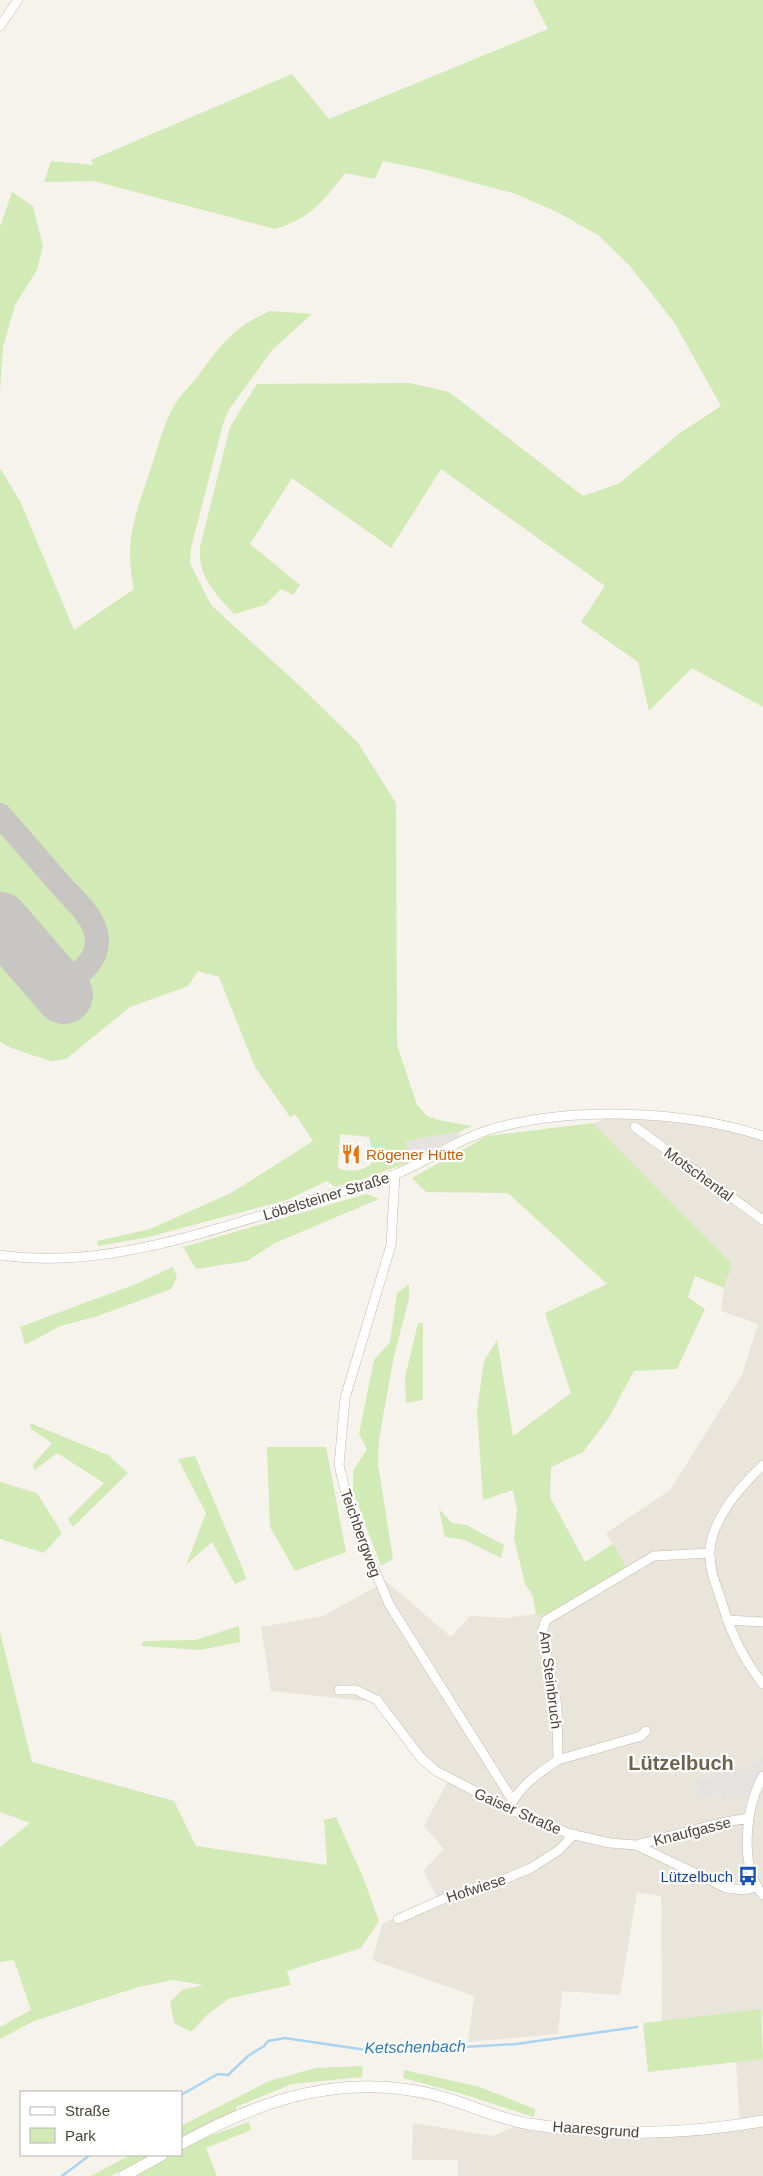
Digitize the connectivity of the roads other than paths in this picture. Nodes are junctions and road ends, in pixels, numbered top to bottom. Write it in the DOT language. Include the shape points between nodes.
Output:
graph roads {
  1 [pos="18,0"];
  2 [pos="0,26"];
  3 [pos="635,1127"];
  4 [pos="763,1136"];
  5 [pos="395,1175"];
  6 [pos="763,1220"];
  7 [pos="0,1255"];
  8 [pos="763,1465"];
  9 [pos="710,1553"];
  10 [pos="727,1620"];
  11 [pos="763,1622"];
  12 [pos="763,1684"];
  13 [pos="339,1690"];
  14 [pos="646,1732"];
  15 [pos="558,1760"];
  16 [pos="763,1776"];
  17 [pos="511,1805"];
  18 [pos="749,1818"];
  19 [pos="574,1834"];
  20 [pos="636,1845"];
  21 [pos="756,1887"];
  22 [pos="763,1895"];
  23 [pos="398,1919"];
  24 [pos="763,2121"];
  25 [pos="182,2144"];
  26 [pos="160,2156"];
  27 [pos="124,2176"];
  1 -- 2 [label="street"];
  3 -- 6 [label="street, Motschental"];
  4 -- 5 [label="street, Löbelsteiner Straße" via="722,1124 670,1117 608,1114 556,1118 489,1130"];
  5 -- 7 [label="street, Löbelsteiner Straße" via="157,1244 77,1257 17,1258"];
  5 -- 17 [label="street, Teichbergweg" via="391,1245 344,1398 338,1465 350,1511 390,1604 468,1727"];
  8 -- 9 [label="street" via="726,1506"];
  9 -- 10 [label="street" via="711,1568"];
  9 -- 15 [label="street, Am Steinbruch" via="654,1556 544,1623 543,1636 557,1706"];
  10 -- 11 [label="street"];
  10 -- 12 [label="street" via="737,1646"];
  13 -- 17 [label="street, Gaiser Straße" via="356,1690 377,1700 421,1758 436,1770"];
  14 -- 15 [label="street" via="642,1736"];
  15 -- 17 [label="street" via="522,1787"];
  16 -- 18 [label="street"];
  17 -- 19 [label="street, Gaiser Straße" via="542,1824"];
  18 -- 20 [label="street, Knaufgasse"];
  18 -- 21 [label="street" via="748,1855"];
  19 -- 20 [label="street, Gaiser Straße" via="610,1843"];
  19 -- 23 [label="street, Hofwiese" via="559,1850 531,1868 476,1891 450,1896"];
  20 -- 21 [label="street, Gaiser Straße" via="726,1888 745,1890"];
  21 -- 22 [label="street"];
  24 -- 25 [label="street, Haaresgrund" via="655,2133 554,2127 512,2120 434,2094 368,2086 296,2095 243,2113"];
  26 -- 27 [label="street"];
}
